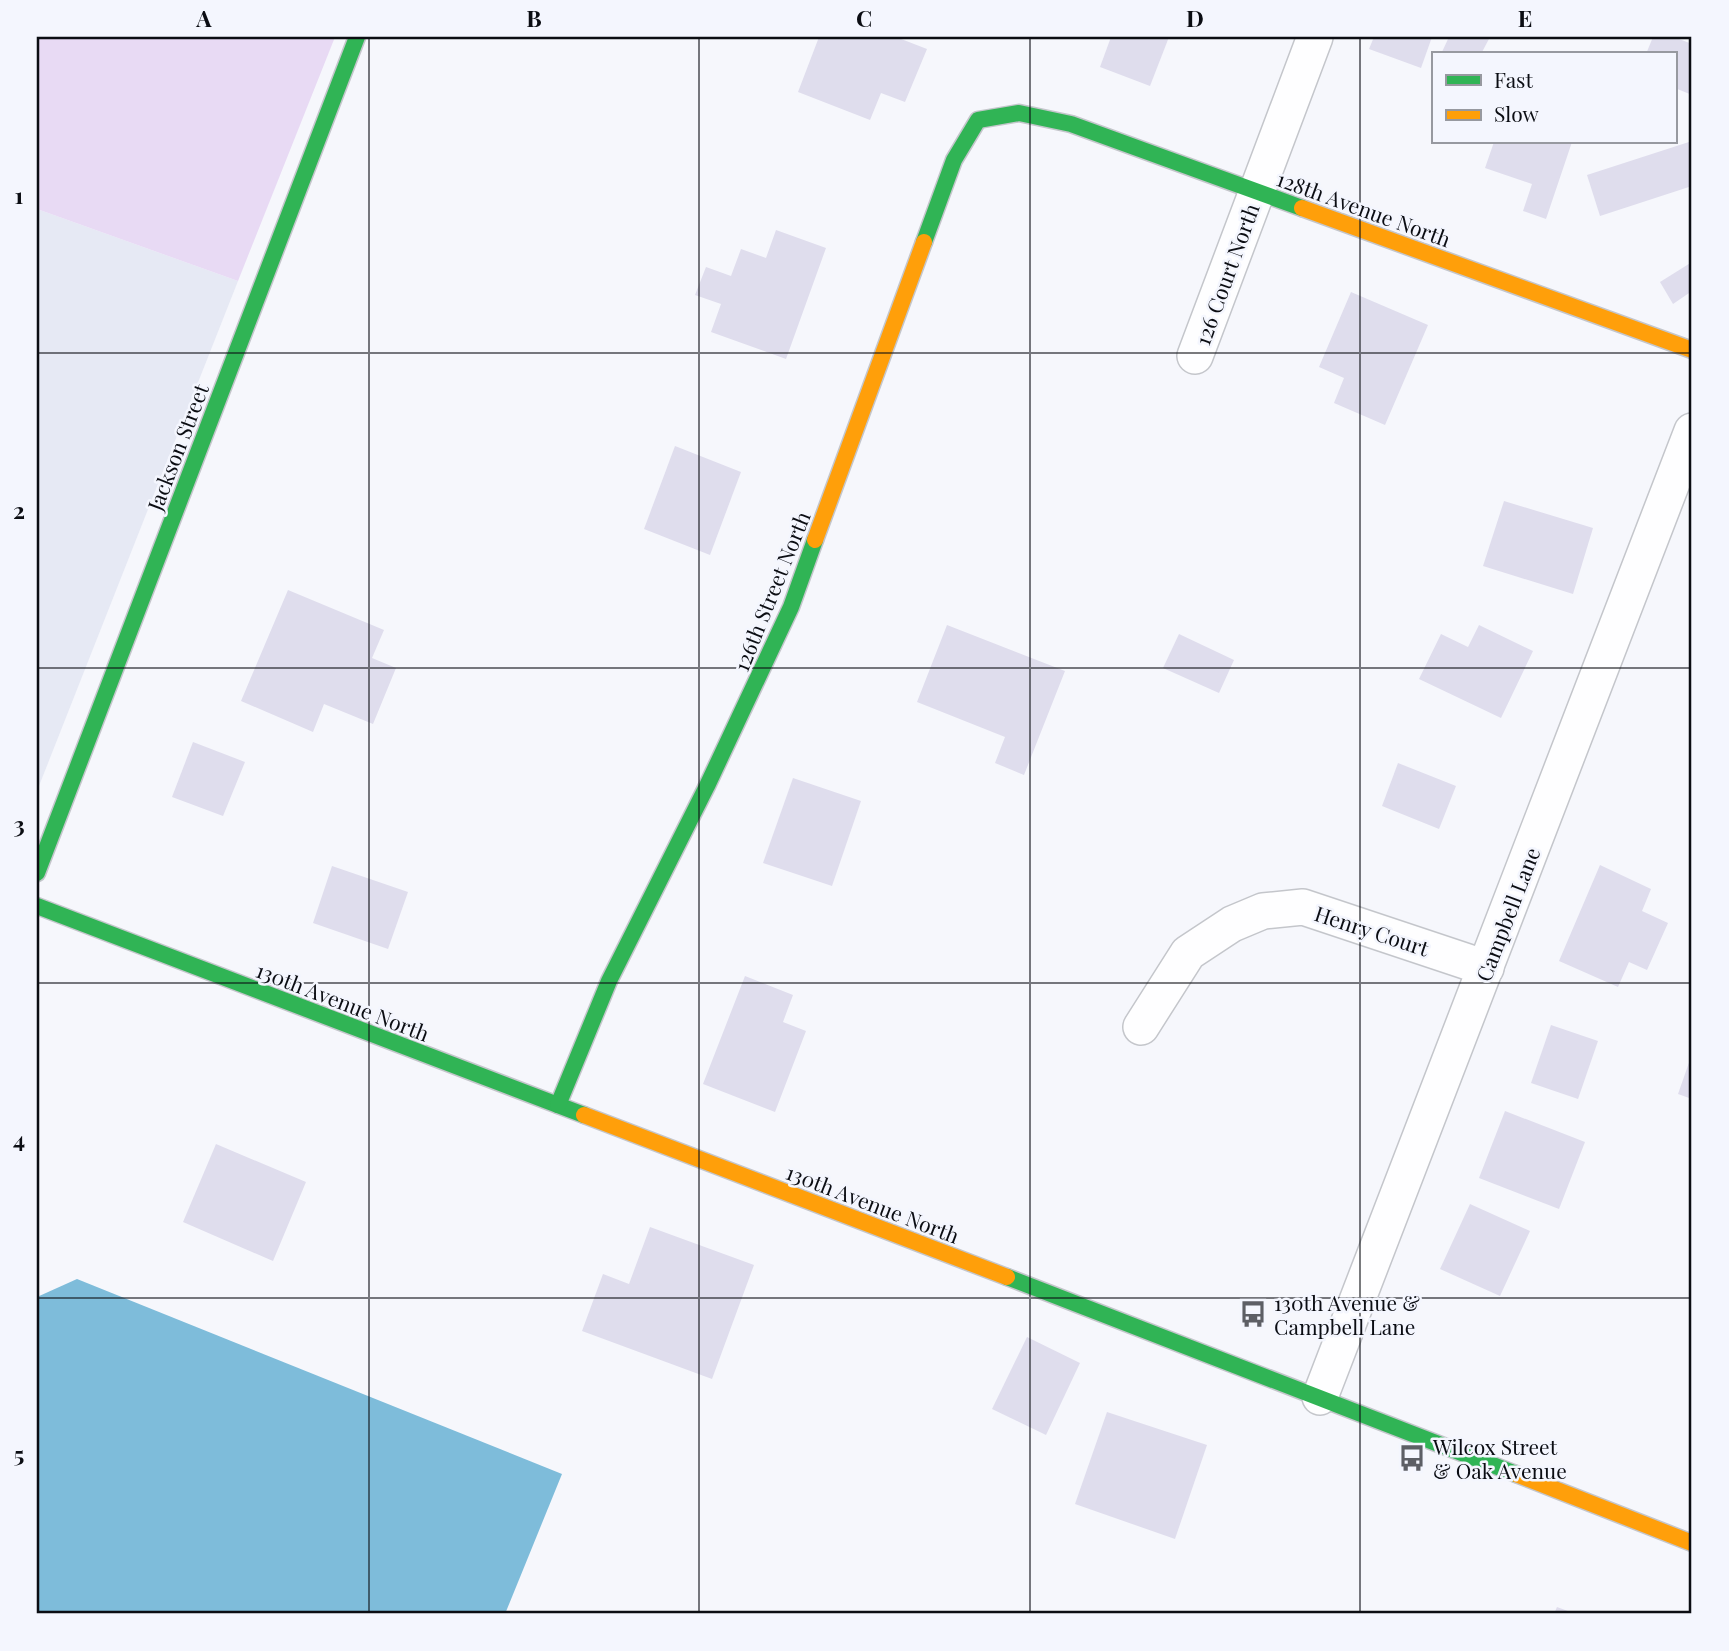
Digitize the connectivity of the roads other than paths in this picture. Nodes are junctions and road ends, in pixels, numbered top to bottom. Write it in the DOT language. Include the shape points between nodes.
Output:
graph roads {
  1 [pos="357,37"];
  2 [pos="1315,37"];
  3 [pos="1019,113"];
  4 [pos="1256,191"];
  5 [pos="1692,349"];
  6 [pos="1195,356"];
  7 [pos="1692,430"];
  8 [pos="37,873"];
  9 [pos="37,906"];
  10 [pos="1486,968"];
  11 [pos="1141,1027"];
  12 [pos="558,1105"];
  13 [pos="1320,1397"];
  14 [pos="1692,1543"];
  1 -- 8 [label="street, Jackson Street"];
  2 -- 4 [label="street, 126 Court North"];
  3 -- 4 [label="street, 128th Avenue North" via="1071,124"];
  3 -- 12 [label="street, 126th Street North" via="978,120 954,160 792,607 609,981"];
  4 -- 5 [label="street, 128th Avenue North"];
  4 -- 6 [label="street, 126 Court North"];
  7 -- 10 [label="street, Campbell Lane"];
  9 -- 12 [label="street, 130th Avenue North"];
  10 -- 11 [label="street, Henry Court" via="1303,907 1263,911 1188,953"];
  10 -- 13 [label="street, Campbell Lane"];
  12 -- 13 [label="street, 130th Avenue North"];
  13 -- 14 [label="street, 130th Avenue North"];
}
